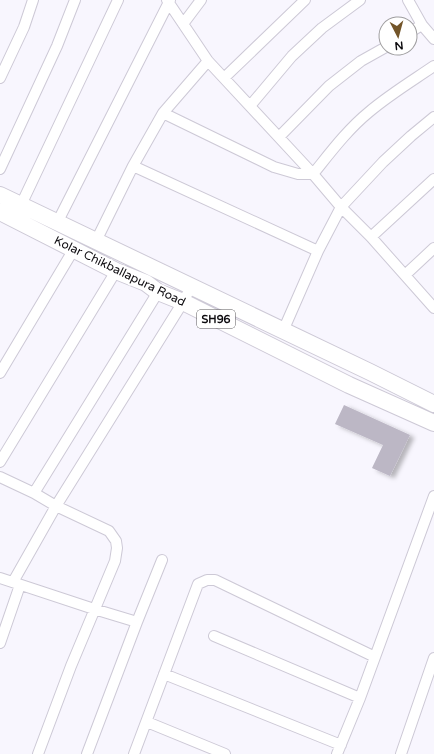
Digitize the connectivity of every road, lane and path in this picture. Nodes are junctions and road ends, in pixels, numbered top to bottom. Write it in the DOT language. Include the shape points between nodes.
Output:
graph roads {
  1 [pos="33,0"];
  2 [pos="75,0"];
  3 [pos="118,0"];
  4 [pos="201,0"];
  5 [pos="305,0"];
  6 [pos="356,0"];
  7 [pos="408,0"];
  8 [pos="168,1"];
  9 [pos="183,24"];
  10 [pos="422,25"];
  11 [pos="418,27"];
  12 [pos="434,39"];
  13 [pos="378,52"];
  14 [pos="208,61"];
  15 [pos="434,66"];
  16 [pos="0,78"];
  17 [pos="224,78"];
  18 [pos="250,106"];
  19 [pos="163,113"];
  20 [pos="434,117"];
  21 [pos="279,137"];
  22 [pos="133,166"];
  23 [pos="0,169"];
  24 [pos="313,174"];
  25 [pos="434,179"];
  26 [pos="0,195"];
  27 [pos="21,205"];
  28 [pos="341,208"];
  29 [pos="0,212"];
  30 [pos="57,222"];
  31 [pos="371,237"];
  32 [pos="96,241"];
  33 [pos="434,248"];
  34 [pos="74,249"];
  35 [pos="318,251"];
  36 [pos="116,271"];
  37 [pos="405,275"];
  38 [pos="191,287"];
  39 [pos="158,292"];
  40 [pos="183,302"];
  41 [pos="434,308"];
  42 [pos="283,331"];
  43 [pos="0,373"];
  44 [pos="434,404"];
  45 [pos="434,423"];
  46 [pos="0,462"];
  47 [pos="0,477"];
  48 [pos="34,493"];
  49 [pos="434,496"];
  50 [pos="56,506"];
  51 [pos="162,560"];
  52 [pos="0,578"];
  53 [pos="17,583"];
  54 [pos="94,609"];
  55 [pos="137,622"];
  56 [pos="214,636"];
  57 [pos="0,643"];
  58 [pos="375,657"];
  59 [pos="434,658"];
  60 [pos="164,674"];
  61 [pos="360,698"];
  62 [pos="147,722"];
  63 [pos="339,749"];
  64 [pos="90,753"];
  65 [pos="38,754"];
  66 [pos="134,754"];
  67 [pos="225,754"];
  68 [pos="401,754"];
  1 -- 16 [label="street" via="24,27"];
  2 -- 23 [label="street" via="58,46"];
  3 -- 27 [label="street"];
  4 -- 9 [label="street"];
  5 -- 17 [label="street"];
  6 -- 18 [label="street" via="292,56"];
  7 -- 10 [label="street"];
  8 -- 9 [label="street"];
  8 -- 30 [label="street"];
  9 -- 14 [label="street"];
  10 -- 11 [label="street"];
  10 -- 12 [label="street"];
  13 -- 21 [label="street" via="329,86"];
  14 -- 17 [label="street"];
  14 -- 19 [label="street"];
  15 -- 24 [label="street" via="367,113"];
  17 -- 18 [label="street"];
  18 -- 21 [label="street"];
  19 -- 22 [label="street"];
  19 -- 24 [label="street" via="274,167 298,174"];
  20 -- 28 [label="street" via="383,162"];
  21 -- 24 [label="street"];
  22 -- 32 [label="street"];
  22 -- 35 [label="street"];
  24 -- 28 [label="street"];
  25 -- 31 [label="street"];
  26 -- 27 [label="main road, Kolar Chikballapura Road / SH96"];
  27 -- 30 [label="main road, Kolar Chikballapura Road / SH96"];
  28 -- 31 [label="street"];
  28 -- 35 [label="street"];
  29 -- 34 [label="main road, Kolar Chikballapura Road / SH96"];
  30 -- 32 [label="main road, Kolar Chikballapura Road / SH96"];
  31 -- 37 [label="street"];
  32 -- 38 [label="main road, Kolar Chikballapura Road / SH96"];
  33 -- 37 [label="street"];
  34 -- 36 [label="main road, Kolar Chikballapura Road / SH96"];
  34 -- 43 [label="street"];
  35 -- 42 [label="street"];
  36 -- 39 [label="main road, Kolar Chikballapura Road / SH96" via="146,283"];
  36 -- 46 [label="street"];
  37 -- 41 [label="street"];
  38 -- 40 [label="street"];
  38 -- 42 [label="main road, Kolar Chikballapura Road / SH96"];
  39 -- 40 [label="main road, Kolar Chikballapura Road / SH96"];
  39 -- 48 [label="street"];
  40 -- 45 [label="main road, Kolar Chikballapura Road / SH96" via="342,381"];
  40 -- 50 [label="street"];
  42 -- 44 [label="main road, Kolar Chikballapura Road / SH96"];
  47 -- 48 [label="street"];
  48 -- 50 [label="street"];
  49 -- 58 [label="street"];
  50 -- 53 [label="street"];
  50 -- 54 [label="street" via="108,531 116,541 115,561"];
  51 -- 55 [label="street"];
  52 -- 53 [label="street"];
  53 -- 54 [label="street"];
  53 -- 57 [label="street"];
  54 -- 55 [label="street"];
  54 -- 65 [label="street"];
  55 -- 64 [label="street"];
  56 -- 61 [label="street"];
  58 -- 60 [label="street" via="215,580 207,580 198,584"];
  58 -- 61 [label="street"];
  59 -- 68 [label="street"];
  60 -- 62 [label="street"];
  60 -- 63 [label="street"];
  61 -- 63 [label="street"];
  62 -- 66 [label="street"];
  62 -- 67 [label="street"];
}
